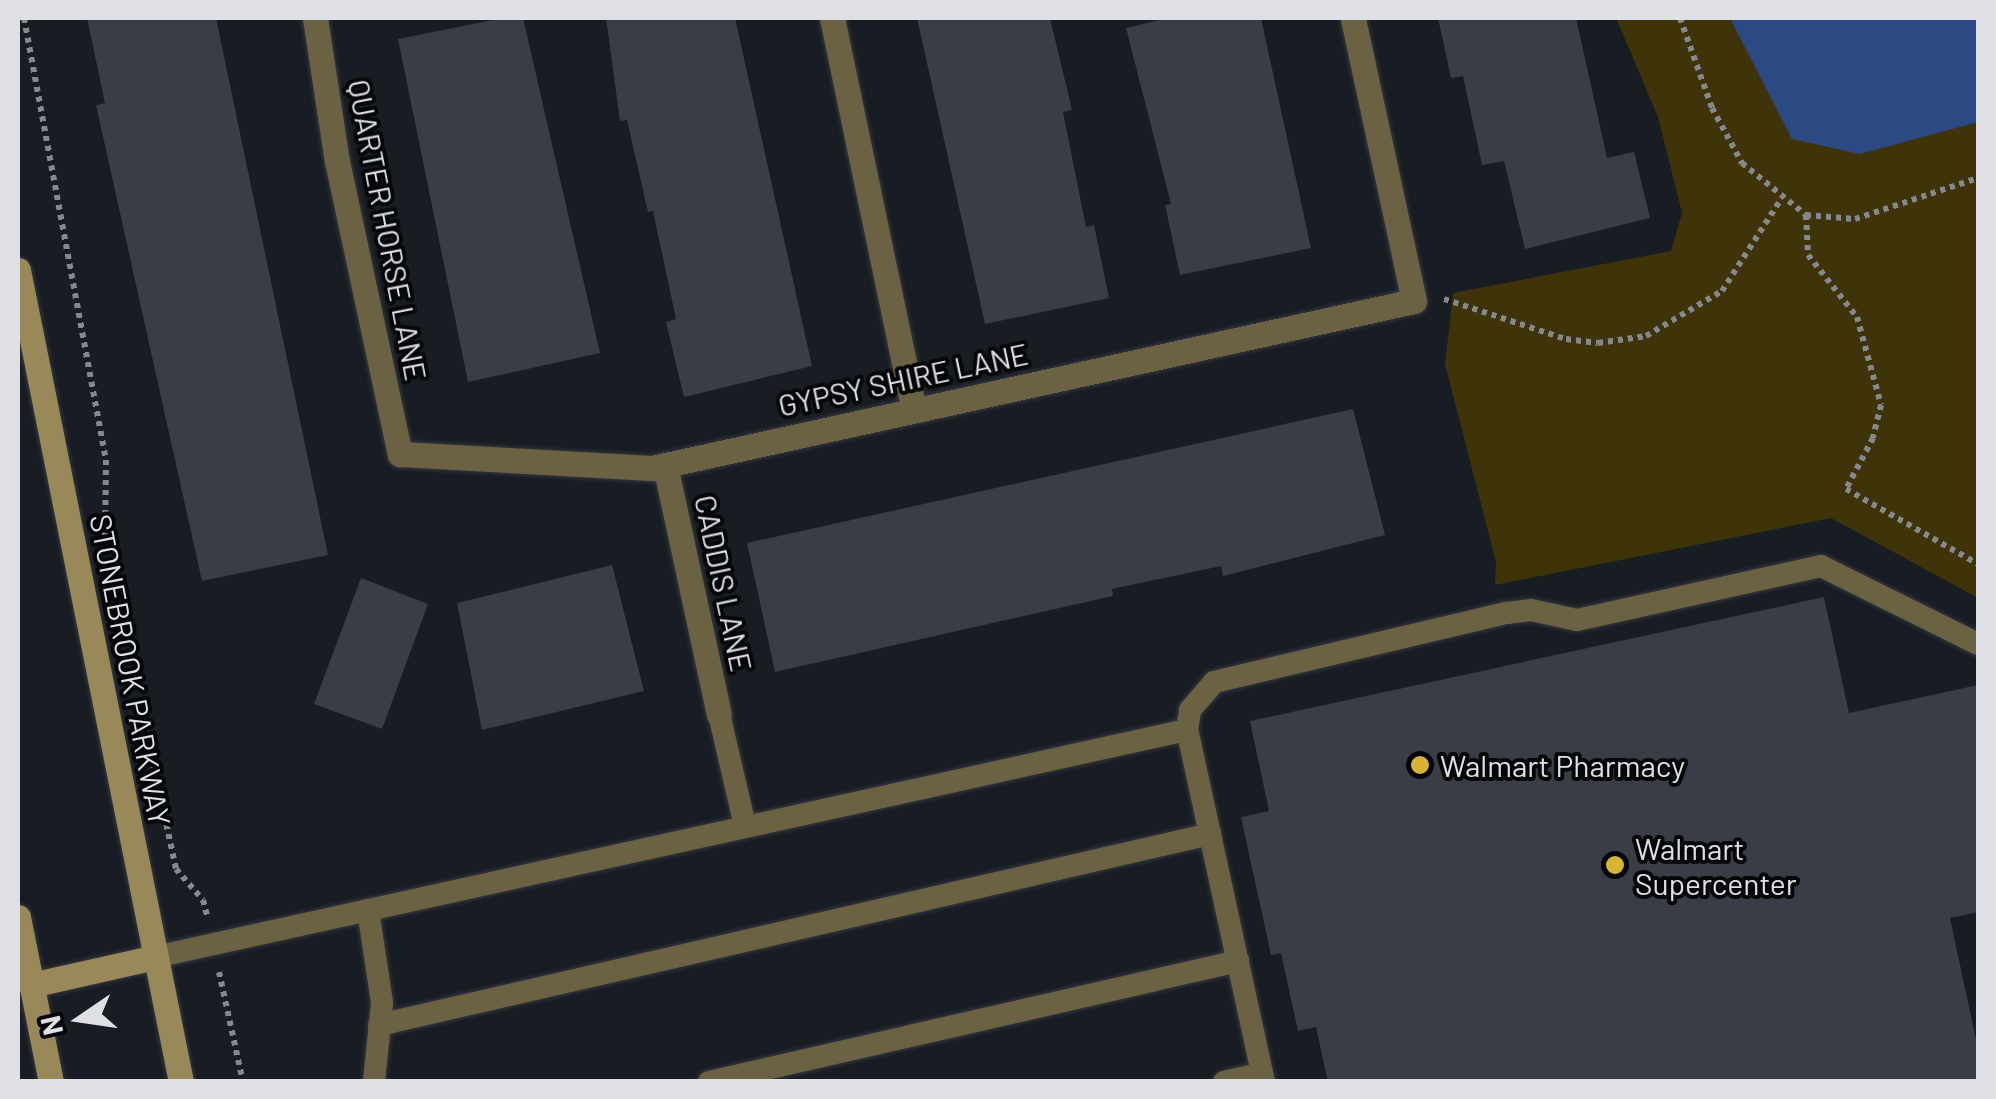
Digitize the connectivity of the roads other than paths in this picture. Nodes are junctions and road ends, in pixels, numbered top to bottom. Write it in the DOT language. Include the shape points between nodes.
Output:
graph roads {
  1 [pos="315,18"];
  2 [pos="832,18"];
  3 [pos="1352,18"];
  4 [pos="18,270"];
  5 [pos="914,410"];
  6 [pos="400,454"];
  7 [pos="665,465"];
  8 [pos="1978,644"];
  9 [pos="719,714"];
  10 [pos="1187,730"];
  11 [pos="745,826"];
  12 [pos="1210,834"];
  13 [pos="368,910"];
  14 [pos="18,917"];
  15 [pos="156,957"];
  16 [pos="1238,961"];
  17 [pos="24,986"];
  18 [pos="380,1024"];
  19 [pos="1263,1077"];
  20 [pos="51,1082"];
  21 [pos="181,1082"];
  22 [pos="374,1082"];
  23 [pos="709,1082"];
  24 [pos="1224,1082"];
  1 -- 6 [label="street, QUARTER HORSE LANE" via="337,162"];
  2 -- 5 [label="street"];
  3 -- 5 [label="street, GYPSY SHIRE LANE" via="1412,293"];
  4 -- 15 [label="main road, STONEBROOK PARKWAY"];
  5 -- 7 [label="street, GYPSY SHIRE LANE"];
  6 -- 7 [label="street, GYPSY SHIRE LANE"];
  7 -- 9 [label="street, CADDIS LANE"];
  8 -- 10 [label="lane" via="1822,566 1577,620 1531,610 1508,614 1214,682 1190,710"];
  9 -- 11 [label="lane"];
  10 -- 11 [label="lane"];
  10 -- 12 [label="lane"];
  11 -- 13 [label="lane"];
  12 -- 16 [label="lane"];
  12 -- 18 [label="lane"];
  13 -- 15 [label="lane"];
  13 -- 18 [label="lane"];
  14 -- 17 [label="main road"];
  15 -- 17 [label="main road"];
  15 -- 21 [label="main road, STONEBROOK PARKWAY"];
  16 -- 19 [label="lane"];
  16 -- 23 [label="lane"];
  17 -- 20 [label="main road"];
  18 -- 22 [label="lane"];
  19 -- 24 [label="lane"];
}
